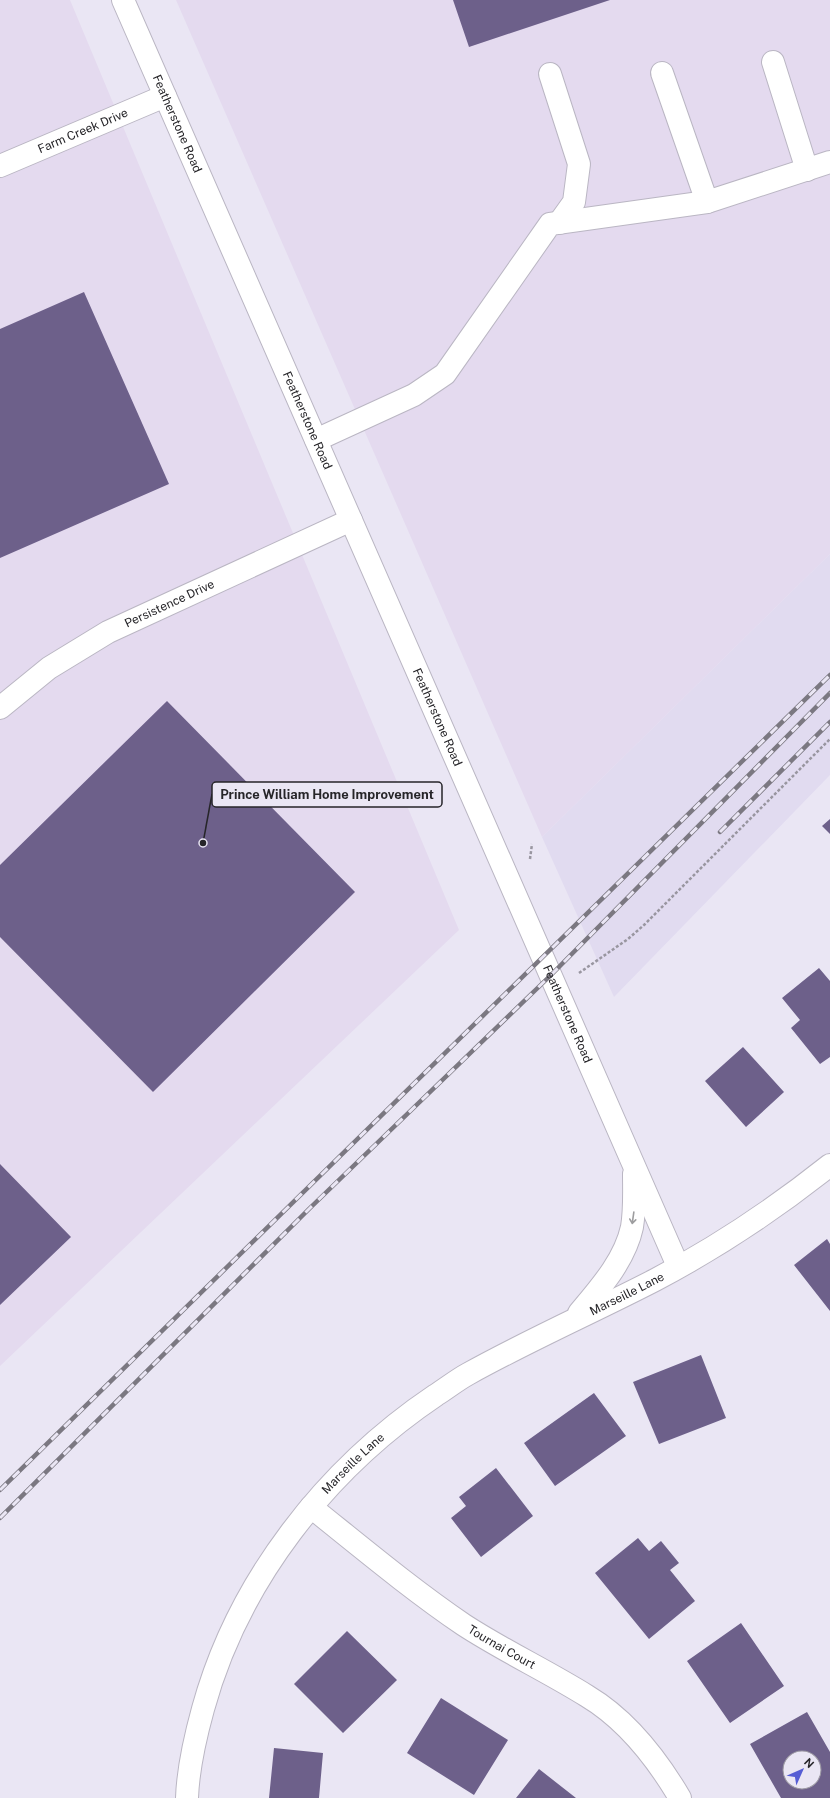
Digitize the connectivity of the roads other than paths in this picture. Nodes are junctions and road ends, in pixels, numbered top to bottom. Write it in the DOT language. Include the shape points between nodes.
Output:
graph roads {
  1 [pos="123,0"];
  2 [pos="773,62"];
  3 [pos="662,73"];
  4 [pos="550,74"];
  5 [pos="165,96"];
  6 [pos="830,162"];
  7 [pos="0,166"];
  8 [pos="807,170"];
  9 [pos="707,202"];
  10 [pos="559,223"];
  11 [pos="316,440"];
  12 [pos="351,520"];
  13 [pos="0,708"];
  14 [pos="634,1165"];
  15 [pos="830,1165"];
  16 [pos="678,1266"];
  17 [pos="571,1322"];
  18 [pos="311,1507"];
  19 [pos="187,1798"];
  20 [pos="680,1798"];
  1 -- 5 [label="street, Featherstone Road"];
  2 -- 8 [label="street"];
  3 -- 9 [label="street"];
  4 -- 10 [label="street" via="578,164 574,202"];
  5 -- 7 [label="street, Farm Creek Drive"];
  5 -- 11 [label="street, Featherstone Road"];
  6 -- 8 [label="street"];
  8 -- 9 [label="street"];
  9 -- 10 [label="street"];
  10 -- 11 [label="street" via="550,224 445,374 414,395"];
  11 -- 12 [label="street, Featherstone Road"];
  12 -- 13 [label="street, Persistence Drive" via="108,632 49,668"];
  12 -- 14 [label="street, Featherstone Road"];
  14 -- 16 [label="street, Featherstone Road"];
  14 -- 17 [label="street, one-way" via="634,1211 628,1240 610,1275"];
  15 -- 16 [label="street" via="772,1208"];
  16 -- 17 [label="street, Marseille Lane"];
  17 -- 18 [label="street, Marseille Lane" via="467,1374 412,1411 361,1454"];
  18 -- 19 [label="street, Marseille Lane" via="262,1573 233,1625 211,1680 197,1730 187,1784"];
  18 -- 20 [label="street, Tournai Court" via="439,1608 491,1643 588,1696 624,1725 655,1759"];
}
